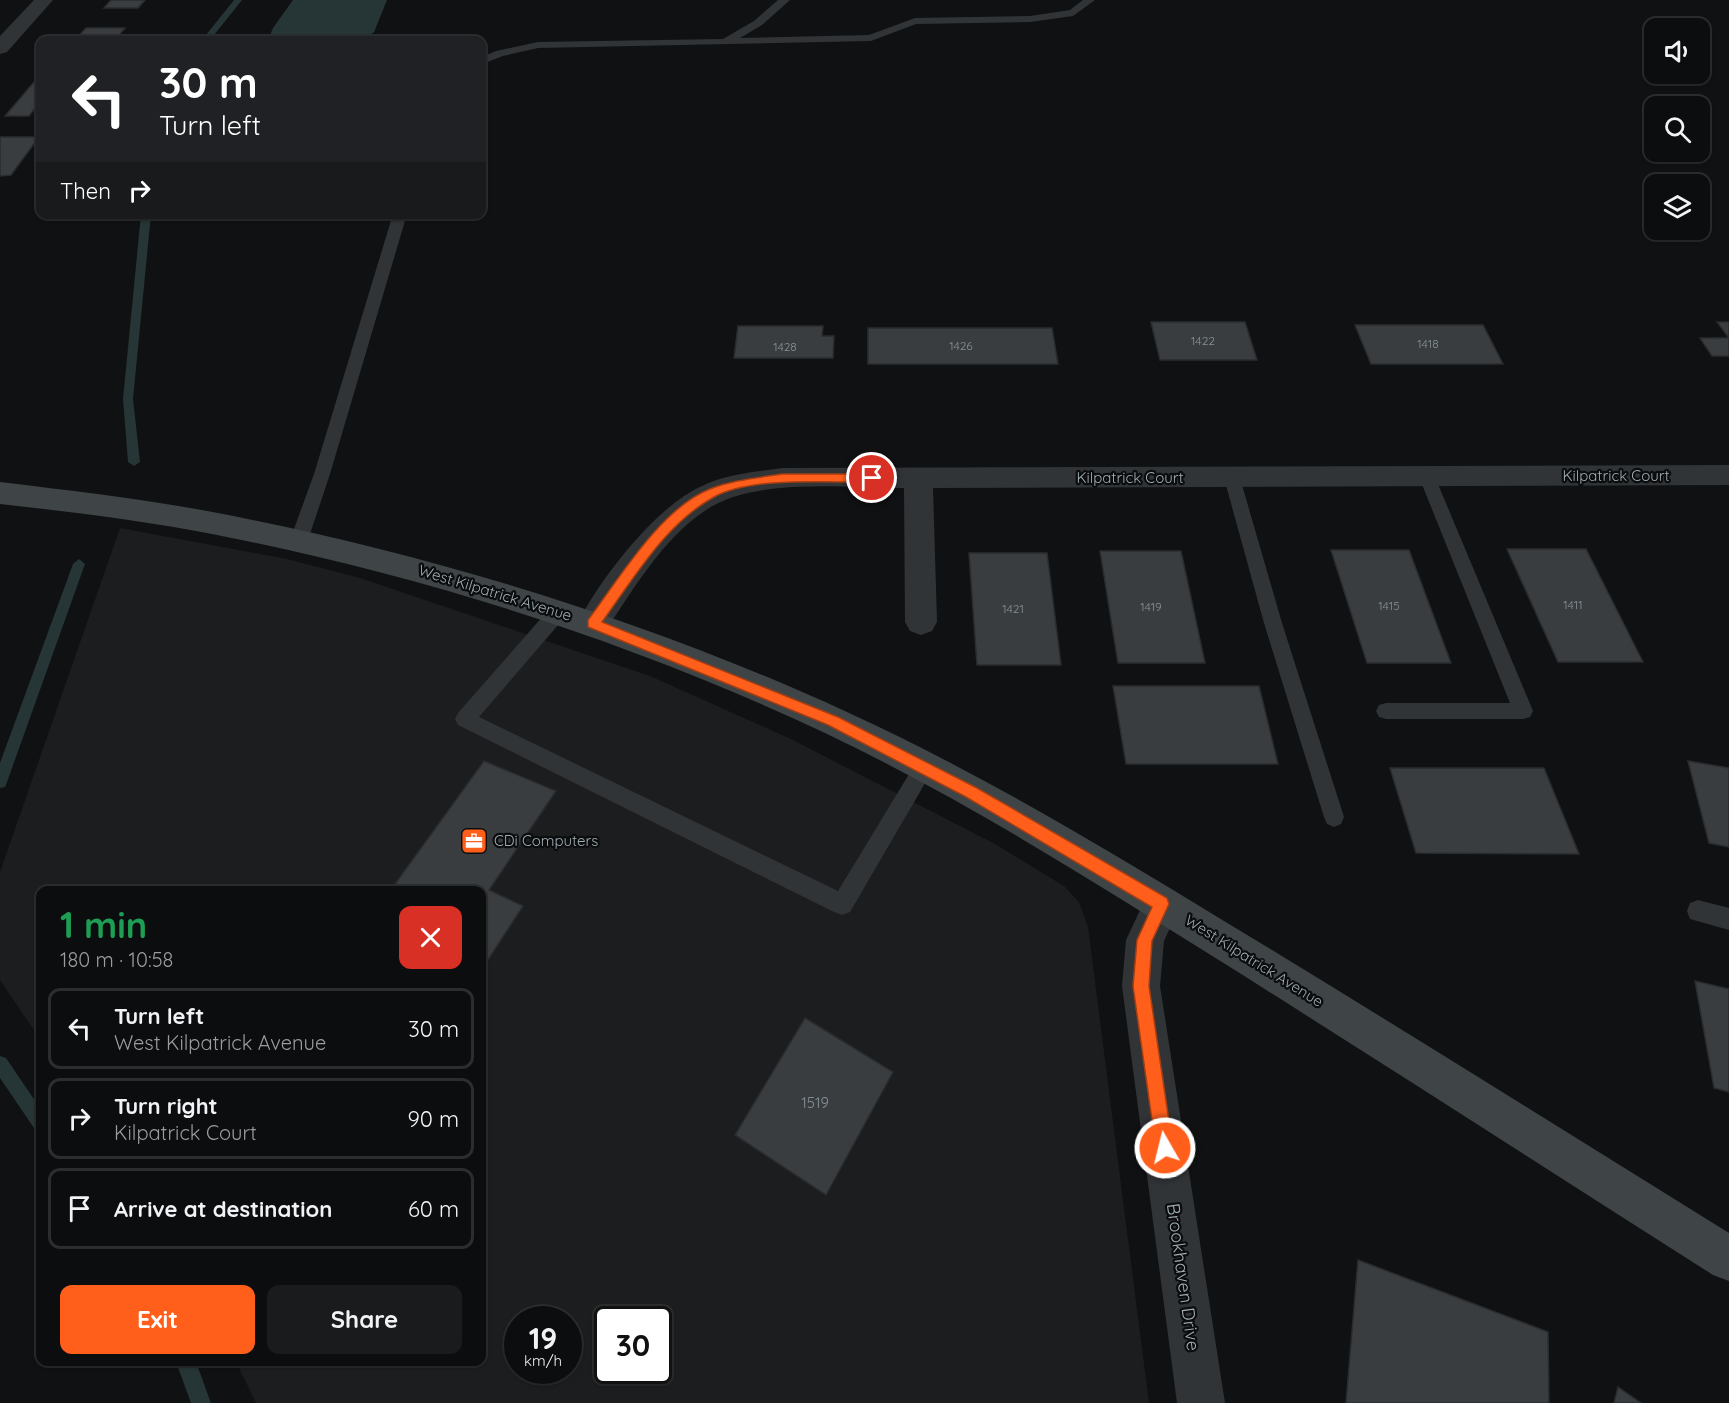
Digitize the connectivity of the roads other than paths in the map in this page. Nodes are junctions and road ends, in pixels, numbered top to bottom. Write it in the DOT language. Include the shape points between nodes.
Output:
graph roads {
  1 [pos="44,0"];
  2 [pos="785,0"];
  3 [pos="1090,0"];
  4 [pos="725,42"];
  5 [pos="0,48"];
  6 [pos="486,59"];
  7 [pos="398,219"];
  8 [pos="1729,475"];
  9 [pos="1427,477"];
  10 [pos="918,478"];
  11 [pos="1232,478"];
  12 [pos="0,494"];
  13 [pos="299,540"];
  14 [pos="558,612"];
  15 [pos="921,622"];
  16 [pos="593,624"];
  17 [pos="1386,711"];
  18 [pos="924,767"];
  19 [pos="1334,817"];
  20 [pos="1162,904"];
  21 [pos="1698,911"];
  22 [pos="1729,919"];
  23 [pos="1729,1259"];
  24 [pos="1201,1403"];
  1 -- 5 [label="street"];
  2 -- 4 [label="lane" via="758,23"];
  3 -- 4 [label="lane" via="1073,13 1030,19 915,21 871,38"];
  4 -- 6 [label="lane" via="538,45"];
  7 -- 13 [label="lane"];
  8 -- 9 [label="street, Kilpatrick Court"];
  9 -- 11 [label="street, Kilpatrick Court"];
  9 -- 17 [label="lane" via="1523,711"];
  10 -- 11 [label="street, Kilpatrick Court"];
  10 -- 15 [label="street"];
  10 -- 16 [label="street, Kilpatrick Court" via="782,478 712,493 682,513 652,545"];
  11 -- 19 [label="lane"];
  12 -- 13 [label="main road, West Kilpatrick Avenue" via="156,512"];
  13 -- 14 [label="main road, West Kilpatrick Avenue" via="432,573"];
  14 -- 16 [label="main road, West Kilpatrick Avenue"];
  14 -- 18 [label="lane" via="465,719 842,904"];
  16 -- 18 [label="main road, West Kilpatrick Avenue" via="833,721"];
  18 -- 20 [label="main road, West Kilpatrick Avenue"];
  20 -- 23 [label="main road, West Kilpatrick Avenue"];
  20 -- 24 [label="street, Brookhaven Drive" via="1144,940 1141,986"];
  21 -- 22 [label="lane"];
}
